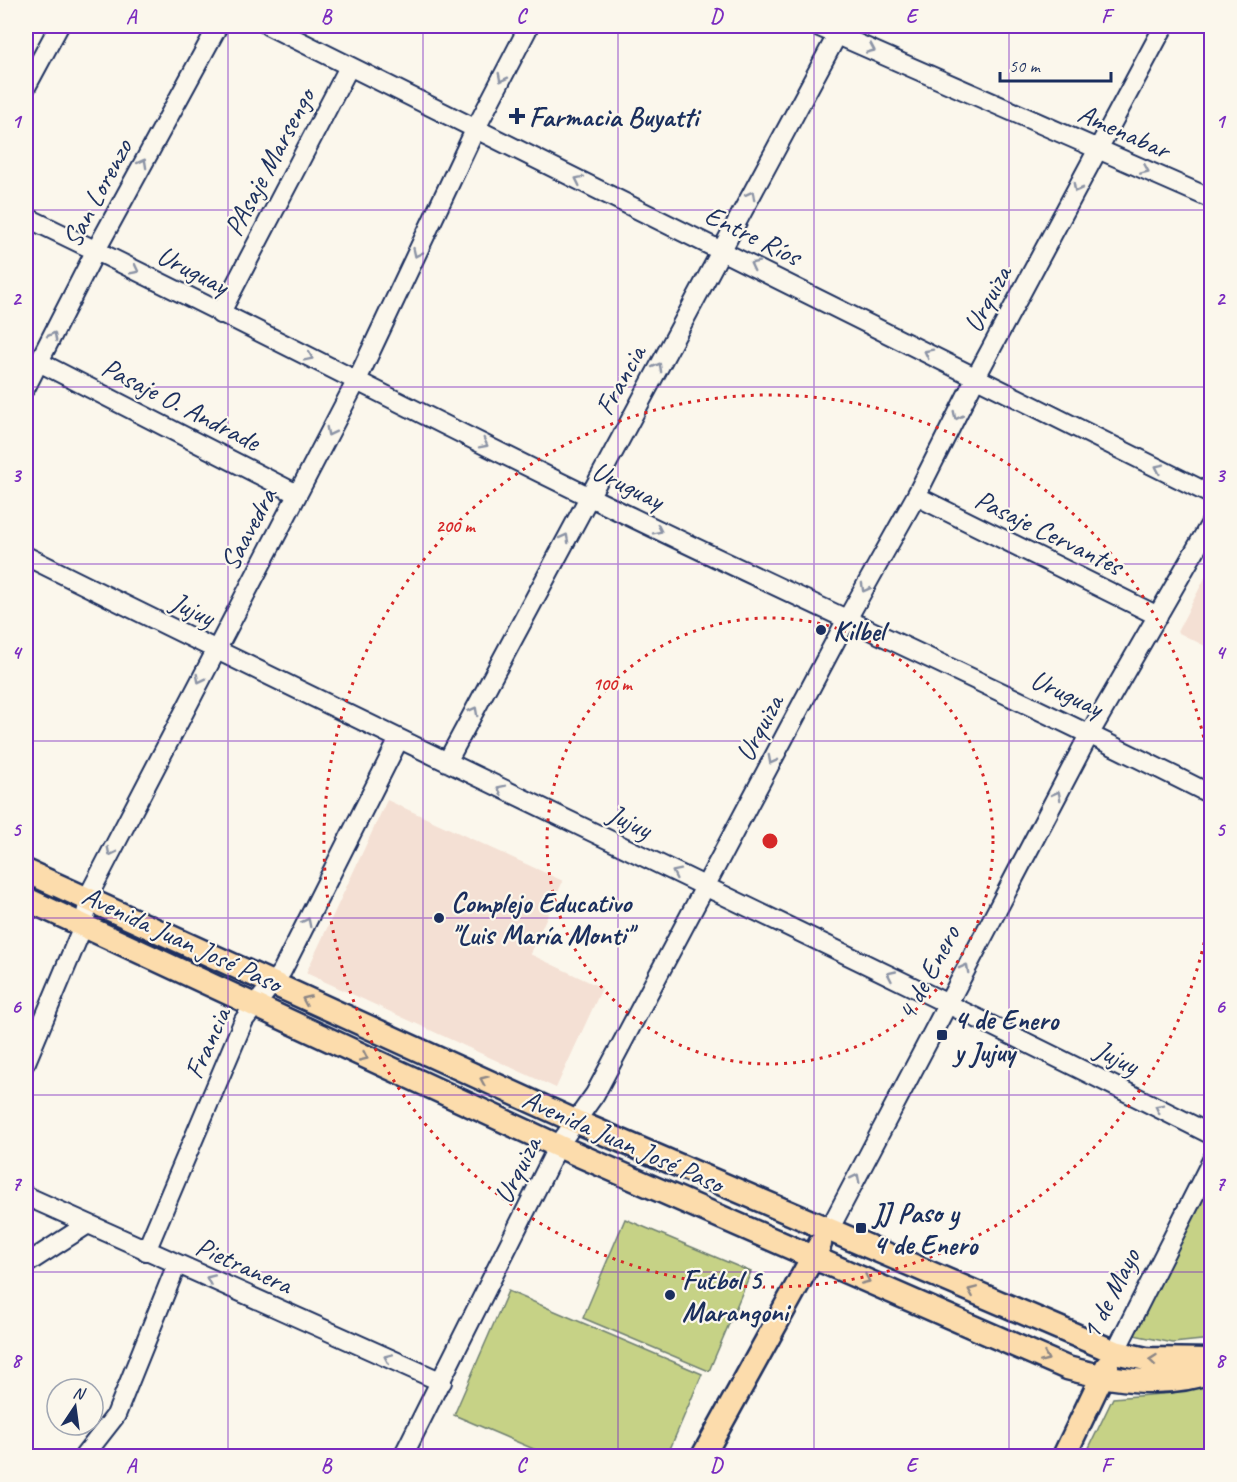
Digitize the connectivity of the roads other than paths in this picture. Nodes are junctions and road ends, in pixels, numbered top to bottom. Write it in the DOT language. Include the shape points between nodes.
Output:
graph roads {
  1 [pos="59,26"];
  2 [pos="218,26"];
  3 [pos="269,26"];
  4 [pos="529,26"];
  5 [pos="817,26"];
  6 [pos="1164,26"];
  7 [pos="840,30"];
  8 [pos="349,67"];
  9 [pos="26,87"];
  10 [pos="475,130"];
  11 [pos="1098,150"];
  12 [pos="1212,199"];
  13 [pos="26,217"];
  14 [pos="722,249"];
  15 [pos="96,250"];
  16 [pos="220,314"];
  17 [pos="39,362"];
  18 [pos="976,377"];
  19 [pos="357,380"];
  20 [pos="26,387"];
  21 [pos="297,494"];
  22 [pos="1212,495"];
  23 [pos="587,496"];
  24 [pos="916,496"];
  25 [pos="1212,521"];
  26 [pos="26,556"];
  27 [pos="1158,616"];
  28 [pos="846,621"];
  29 [pos="215,651"];
  30 [pos="1090,733"];
  31 [pos="399,740"];
  32 [pos="447,762"];
  33 [pos="1212,795"];
  34 [pos="26,871"];
  35 [pos="704,887"];
  36 [pos="26,899"];
  37 [pos="88,901"];
  38 [pos="82,926"];
  39 [pos="271,984"];
  40 [pos="947,1001"];
  41 [pos="253,1006"];
  42 [pos="26,1062"];
  43 [pos="575,1121"];
  44 [pos="1212,1135"];
  45 [pos="558,1146"];
  46 [pos="1212,1160"];
  47 [pos="26,1196"];
  48 [pos="88,1224"];
  49 [pos="829,1230"];
  50 [pos="147,1251"];
  51 [pos="812,1257"];
  52 [pos="26,1264"];
  53 [pos="177,1264"];
  54 [pos="1115,1352"];
  55 [pos="1212,1360"];
  56 [pos="1212,1371"];
  57 [pos="1101,1377"];
  58 [pos="442,1382"];
  59 [pos="84,1456"];
  60 [pos="404,1456"];
  61 [pos="703,1456"];
  62 [pos="1064,1456"];
  1 -- 9 [label="street"];
  15 -- 2 [label="street, San Lorenzo, one-way"];
  3 -- 8 [label="street, Entre Ríos"];
  4 -- 10 [label="street, Saavedra, one-way"];
  5 -- 7 [label="street, Amenabar"];
  6 -- 11 [label="street, Urquiza"];
  7 -- 11 [label="street, Amenabar, one-way"];
  14 -- 7 [label="street, Francia, one-way"];
  8 -- 10 [label="street, Entre Ríos"];
  8 -- 16 [label="street, PAsaje Marsengo"];
  14 -- 10 [label="street, Entre Ríos, one-way"];
  10 -- 19 [label="street, Saavedra, one-way"];
  11 -- 12 [label="street, Amenabar, one-way"];
  11 -- 18 [label="street, Urquiza, one-way"];
  13 -- 15 [label="street, Uruguay"];
  18 -- 14 [label="street, Entre Ríos, one-way"];
  23 -- 14 [label="street, Francia, one-way"];
  15 -- 16 [label="street, Uruguay, one-way"];
  17 -- 15 [label="street, San Lorenzo, one-way"];
  16 -- 19 [label="street, Uruguay, one-way"];
  17 -- 20 [label="street, San Lorenzo"];
  17 -- 21 [label="street, Pasaje O. Andrade"];
  22 -- 18 [label="street, Entre Ríos, one-way"];
  18 -- 24 [label="street, Urquiza, one-way"];
  19 -- 21 [label="street, Saavedra, one-way"];
  19 -- 23 [label="street, Uruguay, one-way"];
  21 -- 29 [label="street, Saavedra"];
  23 -- 28 [label="street, Uruguay, one-way"];
  32 -- 23 [label="street, Francia, one-way"];
  24 -- 27 [label="street, Pasaje Cervantes"];
  24 -- 28 [label="street, Urquiza, one-way"];
  25 -- 27 [label="street, 4 de Enero"];
  26 -- 29 [label="street, Jujuy"];
  27 -- 30 [label="street, 4 de Enero"];
  28 -- 30 [label="street, Uruguay"];
  28 -- 35 [label="street, Urquiza, one-way"];
  29 -- 31 [label="street, Jujuy"];
  29 -- 37 [label="street, Saavedra, one-way"];
  30 -- 33 [label="street, Uruguay"];
  40 -- 30 [label="street, 4 de Enero, one-way"];
  31 -- 32 [label="street, Jujuy"];
  39 -- 31 [label="street, Francia, one-way" via="282,971"];
  35 -- 32 [label="street, Jujuy, one-way"];
  34 -- 37 [label="main road, Avenida Juan José Paso"];
  40 -- 35 [label="street, Jujuy, one-way"];
  35 -- 43 [label="street, Urquiza" via="595,1094"];
  36 -- 38 [label="main road, Avenida Juan José Paso"];
  37 -- 38 [label="street, Saavedra"];
  37 -- 39 [label="main road, Avenida Juan José Paso"];
  38 -- 41 [label="main road, Avenida Juan José Paso"];
  38 -- 42 [label="street, Saavedra"];
  39 -- 41 [label="street, Francia"];
  43 -- 39 [label="main road, Avenida Juan José Paso, one-way"];
  44 -- 40 [label="street, Jujuy, one-way"];
  49 -- 40 [label="street, 4 de Enero, one-way"];
  41 -- 45 [label="main road, Avenida Juan José Paso, one-way"];
  41 -- 50 [label="street, Francia"];
  43 -- 45 [label="street, Urquiza"];
  43 -- 49 [label="main road, Avenida Juan José Paso"];
  45 -- 51 [label="main road, Avenida Juan José Paso"];
  45 -- 58 [label="street, Urquiza"];
  46 -- 54 [label="street, 1 de Mayo"];
  47 -- 48 [label="street, Pietranera"];
  48 -- 50 [label="street, Pietranera"];
  48 -- 52 [label="street"];
  49 -- 51 [label="main road, 4 de Enero"];
  54 -- 49 [label="main road, Avenida Juan José Paso, one-way"];
  50 -- 53 [label="street, Pietranera"];
  51 -- 57 [label="main road, Avenida Juan José Paso, one-way" via="1067,1368"];
  51 -- 61 [label="main road, 4 de Enero"];
  58 -- 53 [label="street, Pietranera, one-way"];
  53 -- 59 [label="street" via="116,1415"];
  55 -- 54 [label="main road, Avenida Juan José Paso, one-way" via="1146,1359"];
  54 -- 57 [label="main road, 1 de Mayo"];
  56 -- 57 [label="main road, Avenida Juan José Paso" via="1174,1381"];
  57 -- 62 [label="main road, 1 de Mayo"];
  58 -- 60 [label="street, Urquiza"];
}
